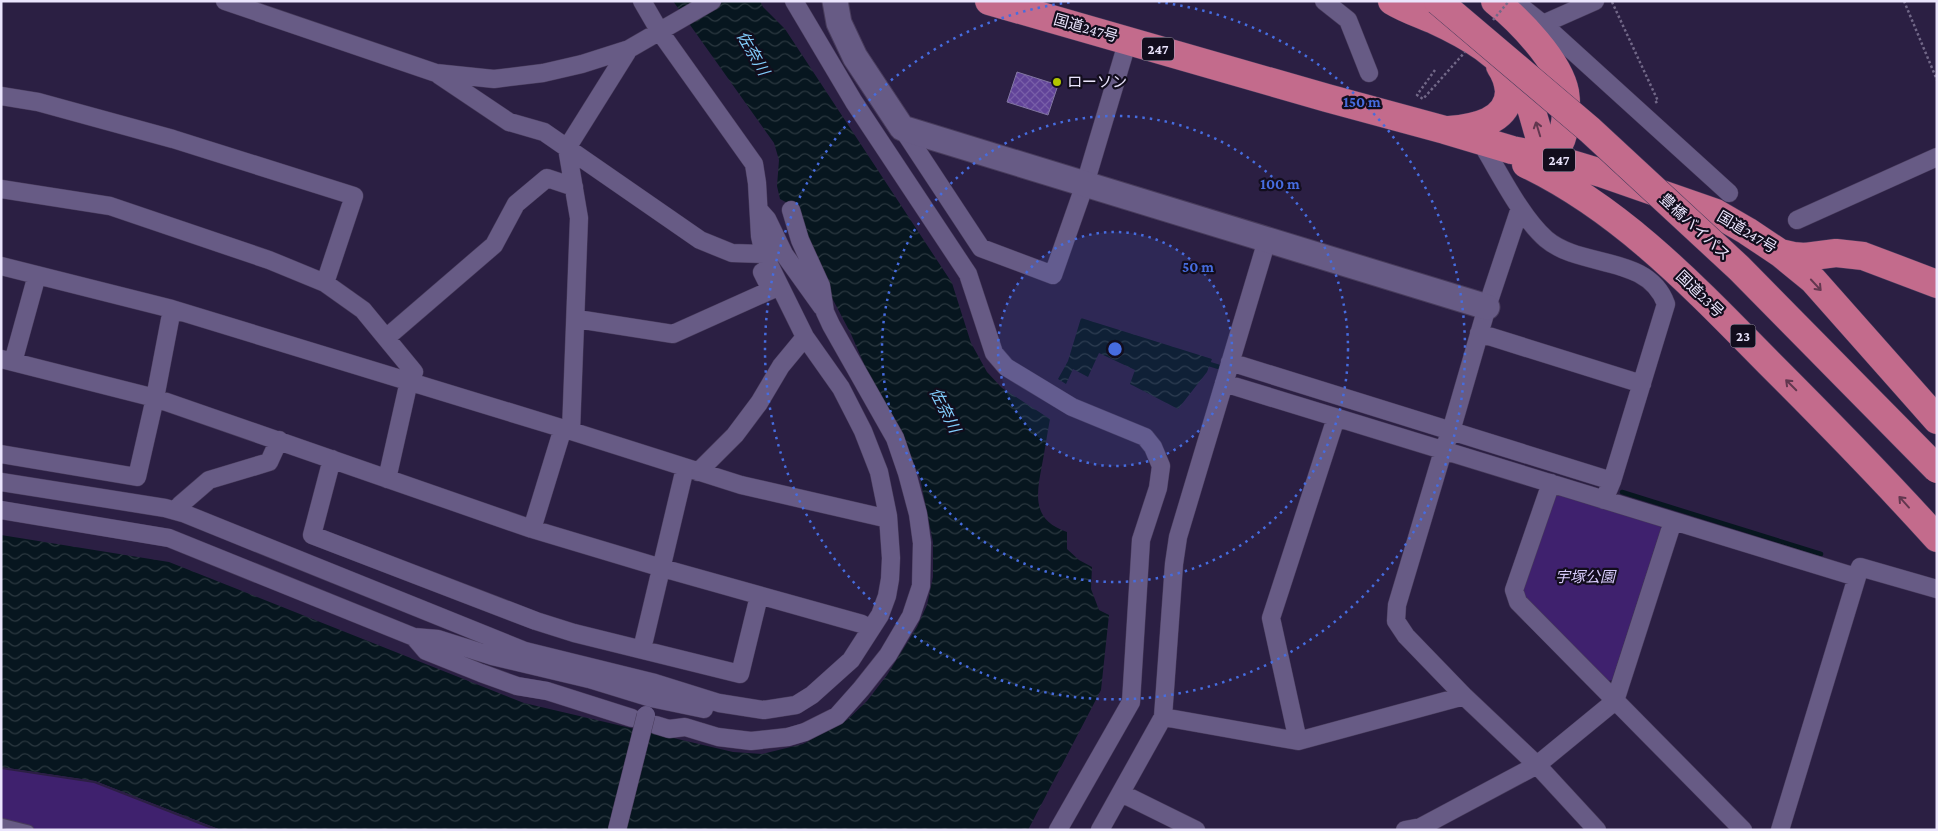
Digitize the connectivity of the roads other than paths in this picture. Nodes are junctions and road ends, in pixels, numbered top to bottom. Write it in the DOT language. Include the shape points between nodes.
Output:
graph roads {
  1 [pos="225,1"];
  2 [pos="642,1"];
  3 [pos="712,1"];
  4 [pos="794,1"];
  5 [pos="835,1"];
  6 [pos="989,1"];
  7 [pos="1324,1"];
  8 [pos="1392,1"];
  9 [pos="1438,1"];
  10 [pos="1453,1"];
  11 [pos="1514,1"];
  12 [pos="1595,1"];
  13 [pos="1493,12"];
  14 [pos="1543,24"];
  15 [pos="664,30"];
  16 [pos="1128,40"];
  17 [pos="629,49"];
  18 [pos="1476,49"];
  19 [pos="436,73"];
  20 [pos="1368,73"];
  21 [pos="1565,92"];
  22 [pos="1,96"];
  23 [pos="1327,98"];
  24 [pos="902,128"];
  25 [pos="1445,130"];
  26 [pos="567,148"];
  27 [pos="1486,151"];
  28 [pos="1937,157"];
  29 [pos="1536,160"];
  30 [pos="1621,180"];
  31 [pos="1085,184"];
  32 [pos="574,187"];
  33 [pos="1,189"];
  34 [pos="1729,193"];
  35 [pos="1520,208"];
  36 [pos="760,210"];
  37 [pos="791,210"];
  38 [pos="1797,220"];
  39 [pos="1267,240"];
  40 [pos="1780,253"];
  41 [pos="761,254"];
  42 [pos="1,266"];
  43 [pos="38,275"];
  44 [pos="325,283"];
  45 [pos="1937,284"];
  46 [pos="1487,307"];
  47 [pos="172,309"];
  48 [pos="825,312"];
  49 [pos="577,319"];
  50 [pos="1480,333"];
  51 [pos="805,337"];
  52 [pos="386,338"];
  53 [pos="7,360"];
  54 [pos="1230,362"];
  55 [pos="409,381"];
  56 [pos="1224,383"];
  57 [pos="1642,384"];
  58 [pos="155,398"];
  59 [pos="1336,418"];
  60 [pos="1937,420"];
  61 [pos="567,429"];
  62 [pos="1451,431"];
  63 [pos="279,440"];
  64 [pos="1444,451"];
  65 [pos="1,454"];
  66 [pos="1937,455"];
  67 [pos="332,459"];
  68 [pos="1937,469"];
  69 [pos="691,470"];
  70 [pos="387,479"];
  71 [pos="1612,481"];
  72 [pos="1,482"];
  73 [pos="1550,484"];
  74 [pos="1604,500"];
  75 [pos="1,510"];
  76 [pos="179,512"];
  77 [pos="884,517"];
  78 [pos="1673,521"];
  79 [pos="532,529"];
  80 [pos="1937,538"];
  81 [pos="662,568"];
  82 [pos="1856,577"];
  83 [pos="1937,589"];
  84 [pos="759,596"];
  85 [pos="862,624"];
  86 [pos="414,637"];
  87 [pos="642,649"];
  88 [pos="1464,696"];
  89 [pos="1615,701"];
  90 [pos="648,708"];
  91 [pos="745,708"];
  92 [pos="1163,717"];
  93 [pos="1298,740"];
  94 [pos="1537,765"];
  95 [pos="1120,793"];
  96 [pos="1,822"];
  97 [pos="1784,828"];
  98 [pos="29,830"];
  99 [pos="617,830"];
  100 [pos="1058,830"];
  101 [pos="1100,830"];
  102 [pos="1196,830"];
  103 [pos="1405,830"];
  104 [pos="1597,830"];
  105 [pos="1743,830"];
  1 -- 19 [label="street"];
  2 -- 15 [label="street"];
  3 -- 15 [label="street"];
  4 -- 100 [label="street" via="854,102 968,274 994,353 1006,368 1072,407 1144,437 1153,447 1161,466 1158,488 1141,540 1131,702"];
  5 -- 24 [label="street" via="839,23 855,57"];
  6 -- 16 [label="highway, 国道247号 / 247"];
  7 -- 20 [label="street" via="1348,20"];
  8 -- 18 [label="highway" via="1462,34"];
  9 -- 68 [label="highway, 豊橋バイパス, bridge" via="1590,130 1738,268"];
  10 -- 66 [label="highway, 豊橋バイパス" via="1596,123 1744,261"];
  11 -- 14 [label="street"];
  12 -- 14 [label="street"];
  13 -- 21 [label="highway" via="1515,18 1537,42 1562,81"];
  14 -- 34 [label="street"];
  15 -- 17 [label="street"];
  15 -- 36 [label="street" via="754,164"];
  16 -- 23 [label="highway, 国道247号 / 247"];
  16 -- 31 [label="street"];
  17 -- 19 [label="street" via="582,64 494,79"];
  17 -- 26 [label="street"];
  18 -- 25 [label="highway" via="1502,68 1508,88 1506,105 1493,119 1476,127"];
  29 -- 18 [label="highway, one-way" via="1531,104 1506,67"];
  19 -- 26 [label="street" via="509,122 544,132"];
  21 -- 29 [label="highway" via="1562,142 1556,150"];
  21 -- 30 [label="highway" via="1585,151"];
  22 -- 44 [label="street" via="38,102 173,138 354,196"];
  23 -- 25 [label="highway, 国道247号 / 247"];
  23 -- 27 [label="highway, 国道247号 / 247"];
  24 -- 31 [label="street"];
  24 -- 31 [label="street" via="981,248 1053,275"];
  25 -- 29 [label="highway, 国道247号 / 247"];
  26 -- 32 [label="street"];
  26 -- 41 [label="street" via="700,240 732,253"];
  27 -- 29 [label="highway, 国道247号 / 247"];
  27 -- 35 [label="street"];
  28 -- 38 [label="street"];
  29 -- 30 [label="highway, 国道247号 / 247"];
  80 -- 29 [label="highway, 国道23号 / 23, one-way" via="1878,473 1692,284 1600,206 1555,178"];
  30 -- 40 [label="highway, 国道247号 / 247" via="1716,213"];
  31 -- 39 [label="street"];
  32 -- 49 [label="street" via="579,218"];
  32 -- 52 [label="street" via="547,178 516,204 494,245"];
  33 -- 44 [label="street" via="110,206 269,260"];
  35 -- 46 [label="street"];
  35 -- 57 [label="street" via="1546,239 1566,252 1637,271 1663,293 1666,304"];
  36 -- 41 [label="street"];
  36 -- 48 [label="street" via="768,219 784,254"];
  37 -- 48 [label="street" via="800,240 821,286"];
  39 -- 46 [label="street"];
  39 -- 54 [label="street"];
  40 -- 45 [label="highway, 国道247号 / 247" via="1805,257 1836,253 1863,256"];
  40 -- 60 [label="highway, one-way" via="1812,280"];
  41 -- 49 [label="street" via="762,272 771,290 673,334"];
  41 -- 51 [label="street"];
  42 -- 43 [label="street"];
  43 -- 47 [label="street"];
  43 -- 53 [label="street"];
  44 -- 52 [label="street" via="363,310"];
  46 -- 50 [label="street"];
  47 -- 55 [label="street"];
  47 -- 58 [label="street"];
  48 -- 90 [label="street" via="895,438 907,473 922,543 921,586 911,616 888,655 861,689 836,716 805,732 751,741 718,737 685,726 669,729"];
  49 -- 61 [label="street"];
  50 -- 57 [label="street"];
  50 -- 62 [label="street"];
  51 -- 69 [label="street" via="781,366 735,435"];
  51 -- 77 [label="street" via="841,388 862,431 879,472"];
  52 -- 55 [label="street" via="414,372"];
  53 -- 58 [label="street"];
  54 -- 56 [label="street"];
  54 -- 62 [label="street"];
  55 -- 61 [label="street"];
  55 -- 70 [label="street"];
  56 -- 59 [label="street"];
  56 -- 92 [label="street" via="1177,546"];
  57 -- 71 [label="street"];
  58 -- 63 [label="street"];
  58 -- 65 [label="street" via="137,477"];
  59 -- 64 [label="street"];
  59 -- 93 [label="street" via="1271,618"];
  61 -- 69 [label="street"];
  61 -- 79 [label="street"];
  62 -- 64 [label="street"];
  62 -- 71 [label="street"];
  63 -- 67 [label="street"];
  63 -- 76 [label="street" via="270,462 209,480 180,505"];
  64 -- 73 [label="street"];
  64 -- 88 [label="street" via="1397,606 1396,621 1406,636"];
  67 -- 70 [label="street"];
  67 -- 87 [label="street" via="312,535 536,621"];
  69 -- 77 [label="street" via="741,485"];
  69 -- 81 [label="street"];
  70 -- 79 [label="street"];
  71 -- 74 [label="street"];
  72 -- 76 [label="street"];
  73 -- 74 [label="street"];
  73 -- 89 [label="street" via="1514,590 1518,602"];
  74 -- 78 [label="street"];
  75 -- 86 [label="street" via="169,538"];
  76 -- 90 [label="street" via="525,651"];
  77 -- 85 [label="street" via="880,569 872,605"];
  77 -- 91 [label="street" via="891,558 887,596 880,615 851,660 796,705 764,710"];
  78 -- 82 [label="street"];
  78 -- 89 [label="street"];
  79 -- 81 [label="street"];
  81 -- 84 [label="street"];
  81 -- 87 [label="street"];
  82 -- 83 [label="street" via="1860,567"];
  82 -- 97 [label="street"];
  84 -- 85 [label="street"];
  84 -- 87 [label="street" via="740,674"];
  85 -- 91 [label="street" via="847,648 830,666 794,695 776,699 756,698"];
  86 -- 90 [label="street" via="438,639 492,656 589,679"];
  86 -- 90 [label="street" via="426,651 517,686"];
  88 -- 93 [label="street"];
  88 -- 94 [label="street"];
  89 -- 94 [label="street"];
  89 -- 105 [label="street"];
  90 -- 91 [label="street" via="719,703"];
  90 -- 99 [label="street, bridge"];
  92 -- 93 [label="street"];
  92 -- 95 [label="street"];
  94 -- 103 [label="street" via="1421,827"];
  94 -- 104 [label="street"];
  95 -- 101 [label="street"];
  95 -- 102 [label="street"];
  96 -- 98 [label="lane"];
}
